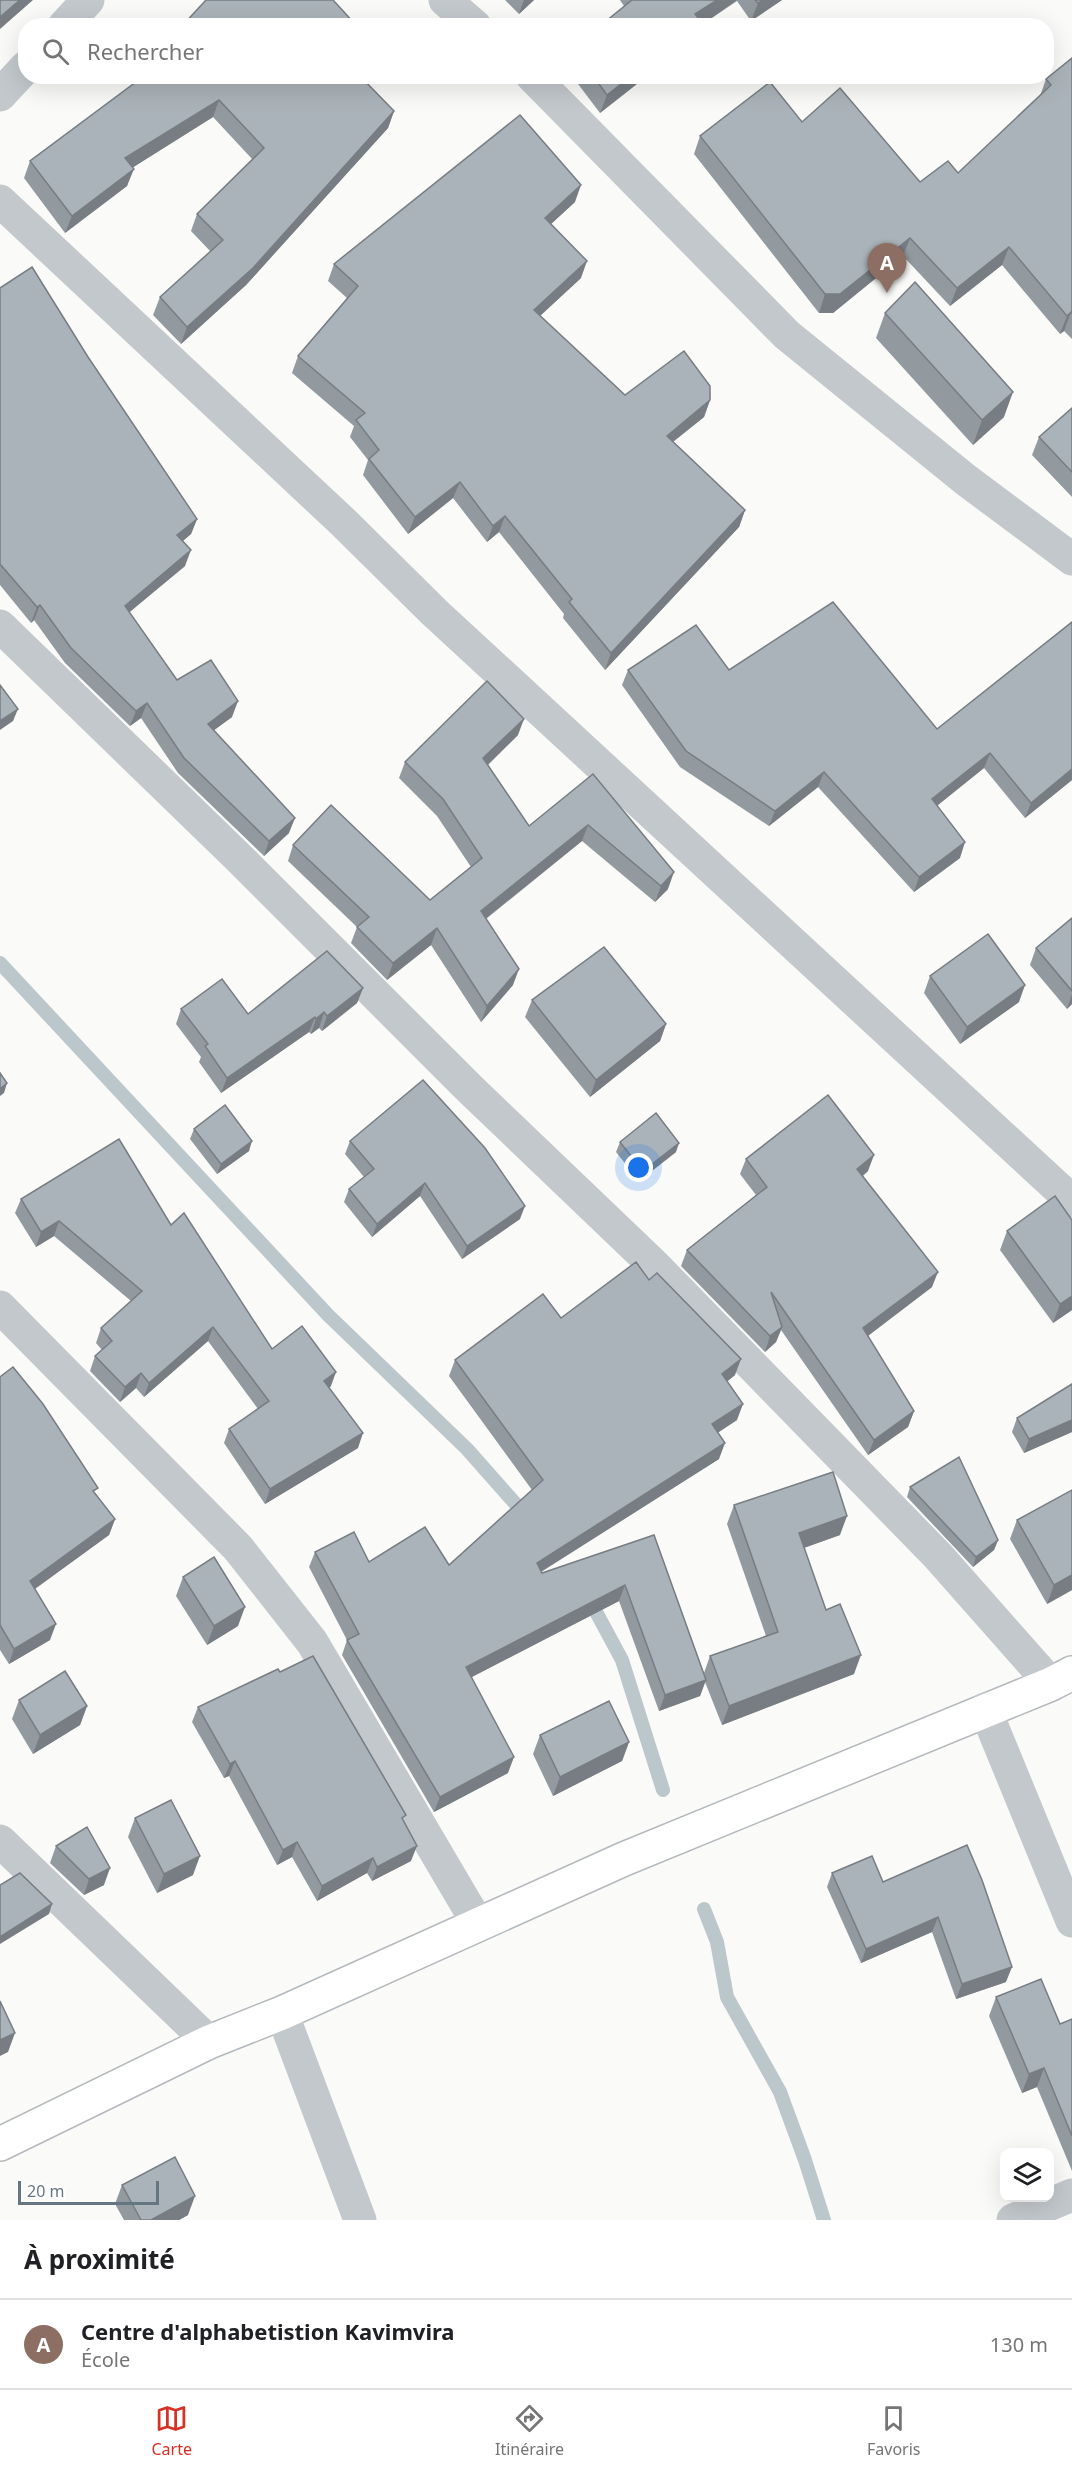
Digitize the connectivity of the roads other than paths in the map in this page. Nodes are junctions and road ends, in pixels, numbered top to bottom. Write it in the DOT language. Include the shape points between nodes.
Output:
graph roads {
  1 [pos="88,0"];
  2 [pos="445,0"];
  3 [pos="71,18"];
  4 [pos="466,18"];
  5 [pos="18,76"];
  6 [pos="540,84"];
  7 [pos="0,95"];
  8 [pos="0,201"];
  9 [pos="1072,558"];
  10 [pos="0,626"];
  11 [pos="1072,1201"];
  12 [pos="0,1307"];
  13 [pos="1062,1678"];
  14 [pos="985,1709"];
  15 [pos="0,1841"];
  16 [pos="1072,1921"];
  17 [pos="478,1924"];
  18 [pos="282,2013"];
  19 [pos="209,2042"];
  20 [pos="0,2144"];
  21 [pos="1072,2195"];
  22 [pos="360,2220"];
  23 [pos="1013,2220"];
  1 -- 3 [label="street"];
  2 -- 4 [label="street"];
  5 -- 7 [label="street"];
  6 -- 9 [label="street" via="787,335 966,480"];
  8 -- 11 [label="street" via="434,612"];
  10 -- 13 [label="street" via="656,1267"];
  12 -- 17 [label="street" via="238,1548 312,1642"];
  13 -- 14 [label="highway"];
  14 -- 16 [label="street"];
  14 -- 17 [label="highway"];
  15 -- 19 [label="street"];
  17 -- 18 [label="highway"];
  18 -- 19 [label="highway"];
  18 -- 22 [label="street"];
  19 -- 20 [label="highway"];
  21 -- 23 [label="street"];
}
